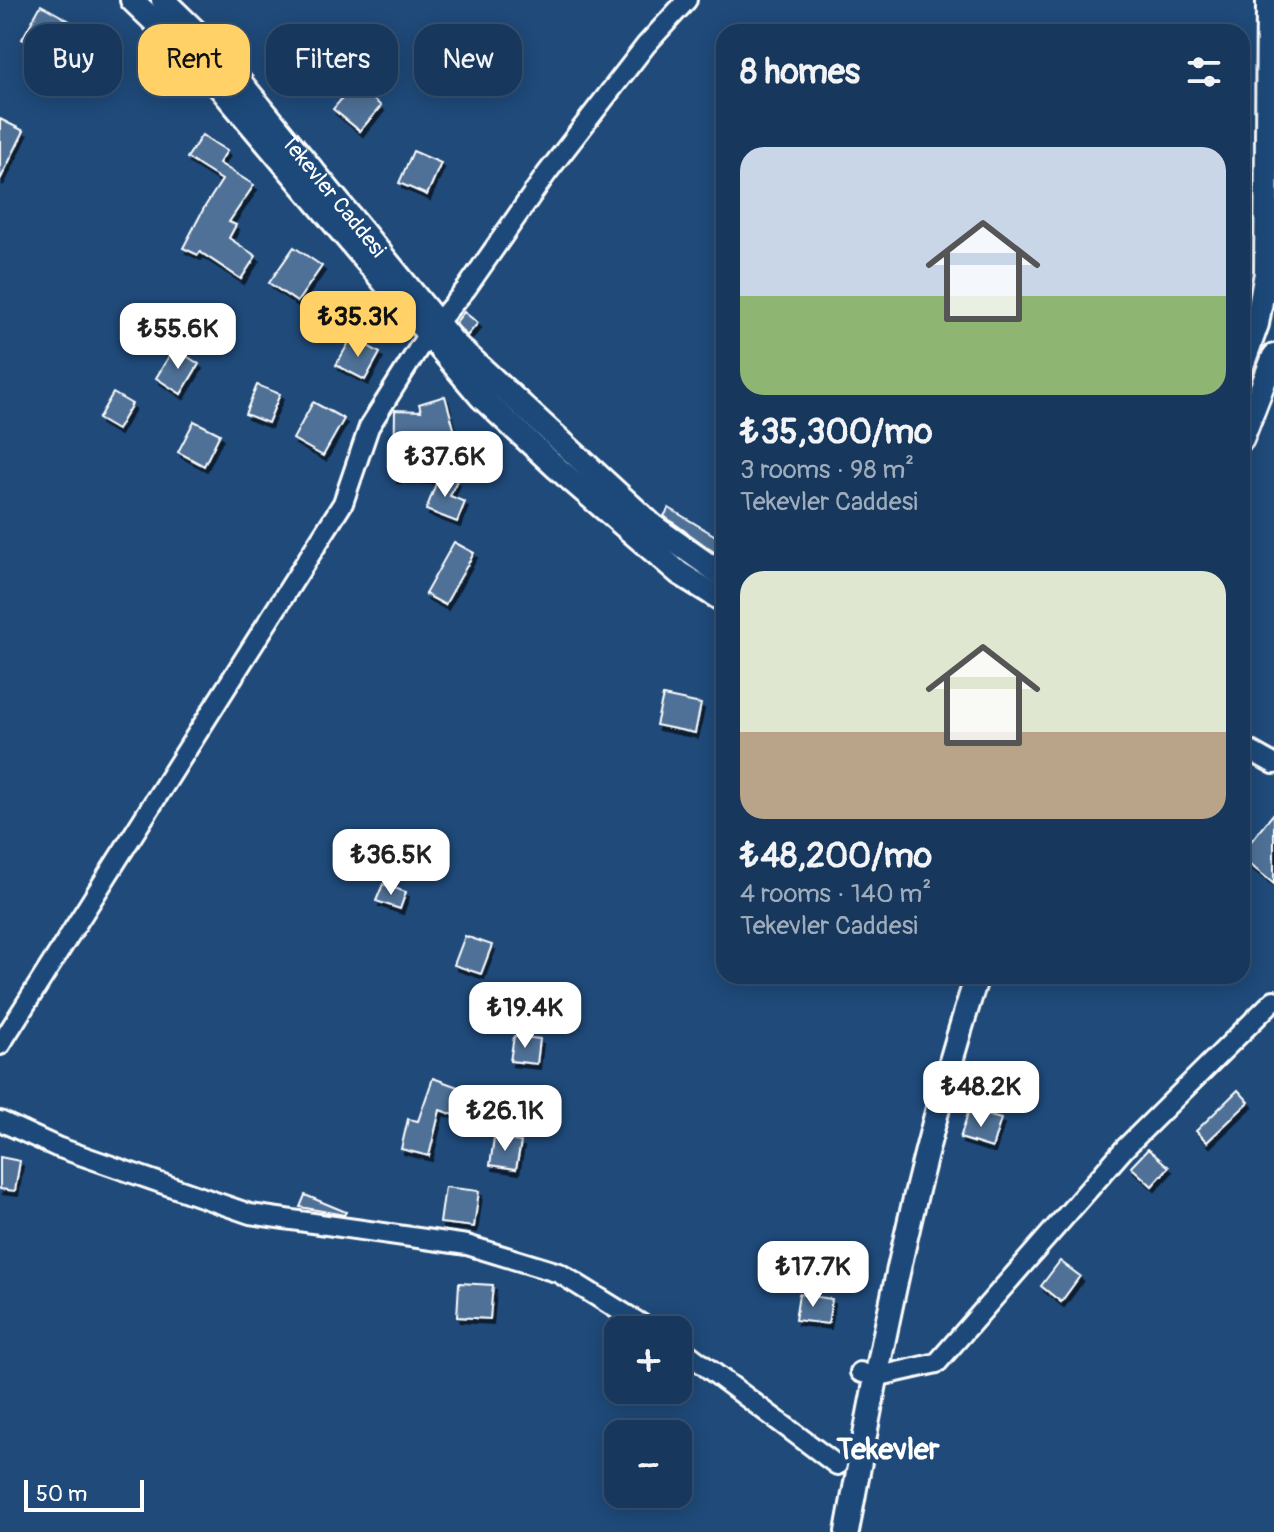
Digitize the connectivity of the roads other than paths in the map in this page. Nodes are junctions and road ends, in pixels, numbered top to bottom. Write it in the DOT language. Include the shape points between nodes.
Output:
graph roads {
  1 [pos="132,0"];
  2 [pos="163,0"];
  3 [pos="687,0"];
  4 [pos="1268,0"];
  5 [pos="432,329"];
  6 [pos="1250,344"];
  7 [pos="1274,356"];
  8 [pos="1250,418"];
  9 [pos="716,570"];
  10 [pos="716,596"];
  11 [pos="1250,750"];
  12 [pos="1274,764"];
  13 [pos="975,984"];
  14 [pos="1274,1000"];
  15 [pos="0,1045"];
  16 [pos="0,1121"];
  17 [pos="628,1316"];
  18 [pos="692,1356"];
  19 [pos="867,1375"];
  20 [pos="837,1465"];
  21 [pos="847,1532"];
  1 -- 5 [label="street" via="206,71"];
  2 -- 5 [label="street, Tekevler Caddesi" via="236,77"];
  3 -- 5 [label="street" via="646,45"];
  4 -- 6 [label="street" via="1266,273"];
  5 -- 9 [label="street, Tekevler Caddesi" via="653,526"];
  5 -- 10 [label="street" via="481,397 679,573"];
  5 -- 15 [label="street" via="369,427 343,503"];
  7 -- 8 [label="street"];
  11 -- 12 [label="street"];
  13 -- 19 [label="street"];
  14 -- 19 [label="street" via="1125,1148 937,1363"];
  16 -- 17 [label="street" via="57,1147 250,1214 467,1245 559,1273"];
  18 -- 20 [label="street"];
  19 -- 21 [label="street"];
}
